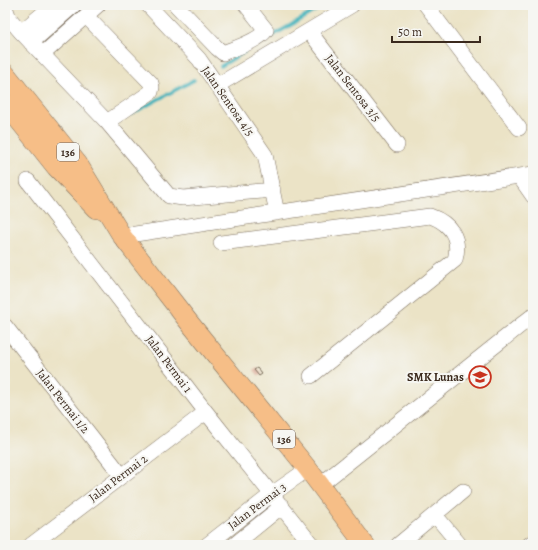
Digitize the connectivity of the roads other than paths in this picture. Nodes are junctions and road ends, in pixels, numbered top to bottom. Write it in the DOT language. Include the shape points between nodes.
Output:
graph roads {
  1 [pos="53,5"];
  2 [pos="74,5"];
  3 [pos="98,5"];
  4 [pos="148,5"];
  5 [pos="176,5"];
  6 [pos="246,5"];
  7 [pos="352,5"];
  8 [pos="426,5"];
  9 [pos="5,7"];
  10 [pos="86,16"];
  11 [pos="309,31"];
  12 [pos="21,32"];
  13 [pos="31,43"];
  14 [pos="43,54"];
  15 [pos="5,73"];
  16 [pos="218,86"];
  17 [pos="5,104"];
  18 [pos="107,122"];
  19 [pos="519,128"];
  20 [pos="397,145"];
  21 [pos="526,175"];
  22 [pos="28,181"];
  23 [pos="273,190"];
  24 [pos="533,196"];
  25 [pos="278,213"];
  26 [pos="247,217"];
  27 [pos="122,236"];
  28 [pos="252,238"];
  29 [pos="221,243"];
  30 [pos="531,317"];
  31 [pos="5,326"];
  32 [pos="11,344"];
  33 [pos="311,376"];
  34 [pos="206,412"];
  35 [pos="308,469"];
  36 [pos="122,476"];
  37 [pos="320,485"];
  38 [pos="463,491"];
  39 [pos="272,494"];
  40 [pos="282,506"];
  41 [pos="435,514"];
  42 [pos="533,542"];
  43 [pos="239,544"];
  44 [pos="31,545"];
  45 [pos="206,545"];
  46 [pos="312,545"];
  47 [pos="365,545"];
  48 [pos="398,545"];
  49 [pos="460,545"];
  50 [pos="529,545"];
  1 -- 12 [label="street"];
  2 -- 13 [label="street"];
  3 -- 10 [label="street"];
  4 -- 16 [label="street, Jalan Sentosa 4/5" via="199,58"];
  5 -- 6 [label="street" via="223,53 244,45 266,30"];
  7 -- 11 [label="street"];
  8 -- 19 [label="street"];
  9 -- 12 [label="street" via="9,18"];
  10 -- 14 [label="street"];
  10 -- 18 [label="street" via="151,83 152,88 151,92"];
  11 -- 16 [label="street"];
  11 -- 20 [label="street, Jalan Sentosa 3/5"];
  12 -- 13 [label="street"];
  13 -- 14 [label="street"];
  14 -- 18 [label="street"];
  15 -- 27 [label="main road, 136" via="78,164"];
  16 -- 23 [label="street, Jalan Sentosa 4/5" via="265,154"];
  17 -- 27 [label="main road, 136" via="56,167"];
  18 -- 23 [label="street" via="169,196 183,198"];
  21 -- 24 [label="street"];
  21 -- 25 [label="street"];
  22 -- 34 [label="street, Jalan Permai 1"];
  23 -- 25 [label="street, Jalan Sentosa 4/5"];
  25 -- 26 [label="street"];
  26 -- 27 [label="street"];
  26 -- 28 [label="street"];
  27 -- 35 [label="main road, 136" via="188,322"];
  28 -- 29 [label="street"];
  28 -- 33 [label="street" via="430,216 440,220 455,235 458,250 455,260"];
  30 -- 37 [label="street"];
  31 -- 32 [label="street, Jalan Permai 1/2"];
  32 -- 36 [label="street, Jalan Permai 1/2"];
  34 -- 36 [label="street, Jalan Permai 2"];
  34 -- 39 [label="street, Jalan Permai 1"];
  35 -- 37 [label="main road, 136"];
  35 -- 39 [label="street, Jalan Permai 3"];
  36 -- 44 [label="street, Jalan Permai 2"];
  37 -- 47 [label="main road, 136"];
  38 -- 41 [label="street"];
  39 -- 40 [label="street, Jalan Permai 1"];
  39 -- 45 [label="street, Jalan Permai 3"];
  40 -- 43 [label="street"];
  40 -- 46 [label="street, Jalan Permai 1"];
  41 -- 48 [label="street"];
  41 -- 49 [label="street"];
  42 -- 50 [label="street"];
}
